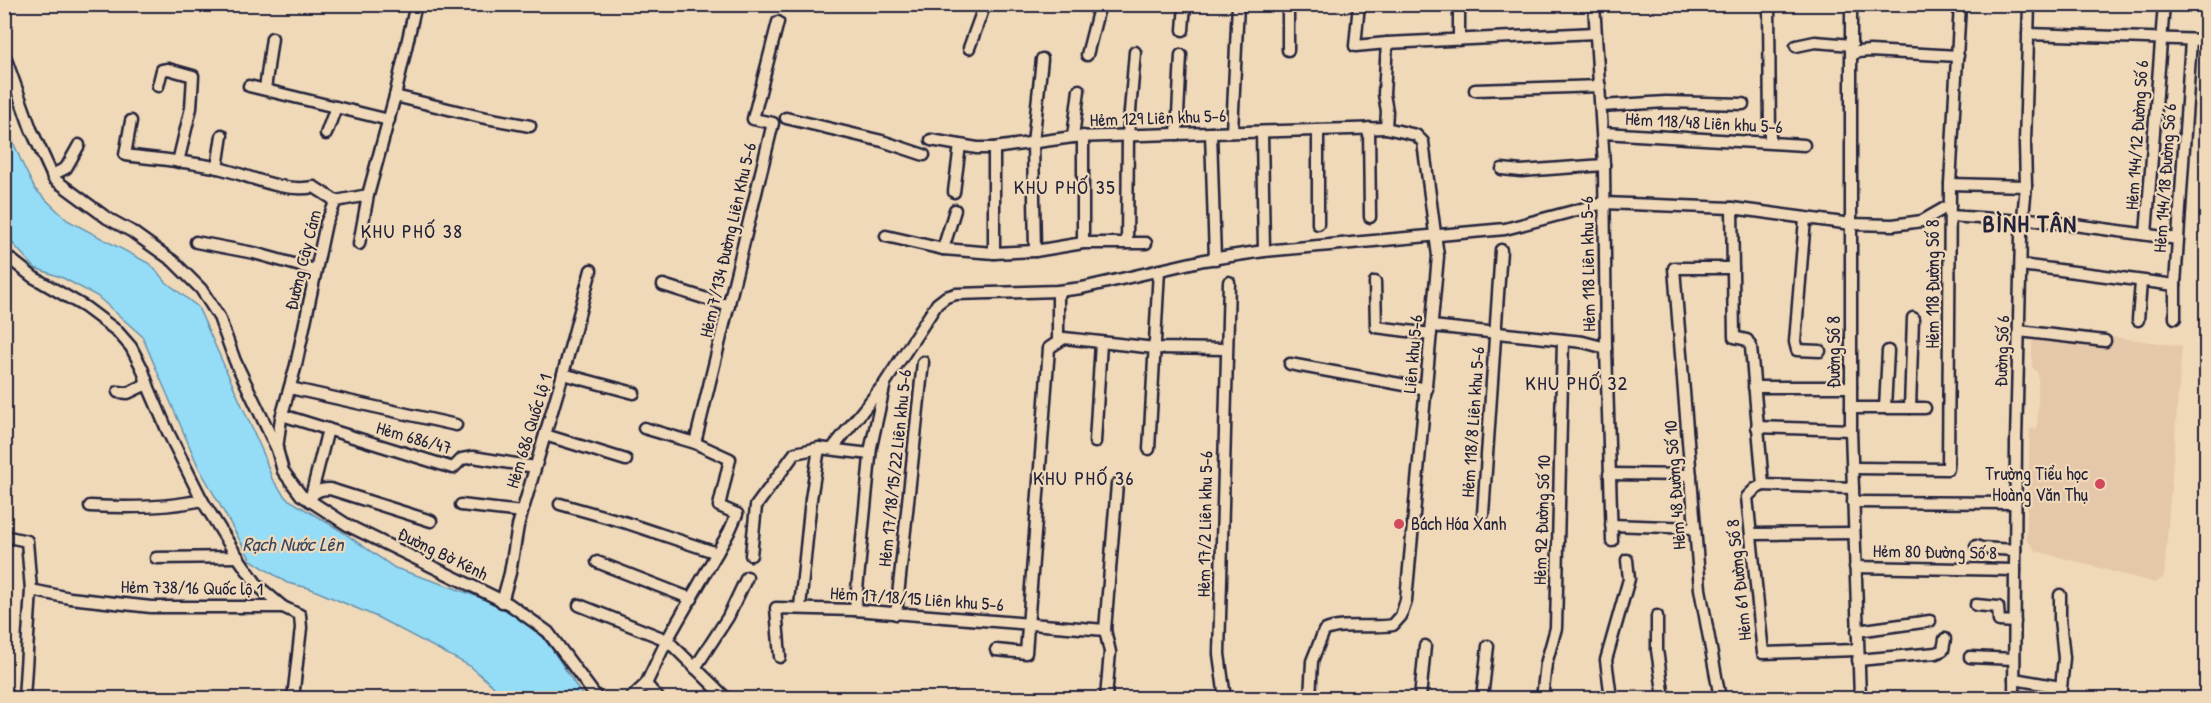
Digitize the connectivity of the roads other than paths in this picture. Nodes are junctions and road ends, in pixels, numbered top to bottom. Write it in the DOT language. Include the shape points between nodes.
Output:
graph roads {
  1 [pos="416,4"];
  2 [pos="985,4"];
  3 [pos="1100,4"];
  4 [pos="1185,4"];
  5 [pos="1238,4"];
  6 [pos="1288,4"];
  7 [pos="1359,4"];
  8 [pos="1459,4"];
  9 [pos="1594,4"];
  10 [pos="1769,4"];
  11 [pos="1851,4"];
  12 [pos="1960,4"];
  13 [pos="2029,4"];
  14 [pos="2164,4"];
  15 [pos="778,22"];
  16 [pos="1183,30"];
  17 [pos="1595,33"];
  18 [pos="2028,34"];
  19 [pos="272,38"];
  20 [pos="2161,39"];
  21 [pos="1459,40"];
  22 [pos="2191,40"];
  23 [pos="2206,40"];
  24 [pos="1387,43"];
  25 [pos="1796,45"];
  26 [pos="969,48"];
  27 [pos="1288,50"];
  28 [pos="1852,50"];
  29 [pos="1135,52"];
  30 [pos="4,54"];
  31 [pos="1087,55"];
  32 [pos="1181,55"];
  33 [pos="1958,56"];
  34 [pos="1042,59"];
  35 [pos="158,86"];
  36 [pos="249,86"];
  37 [pos="1600,86"];
  38 [pos="264,89"];
  39 [pos="1079,90"];
  40 [pos="1475,90"];
  41 [pos="395,96"];
  42 [pos="1743,104"];
  43 [pos="1600,106"];
  44 [pos="336,107"];
  45 [pos="786,118"];
  46 [pos="388,120"];
  47 [pos="131,122"];
  48 [pos="530,126"];
  49 [pos="1370,128"];
  50 [pos="1386,128"];
  51 [pos="1318,130"];
  52 [pos="1232,132"];
  53 [pos="1262,132"];
  54 [pos="1211,133"];
  55 [pos="326,134"];
  56 [pos="1177,134"];
  57 [pos="1602,134"];
  58 [pos="222,135"];
  59 [pos="1128,135"];
  60 [pos="1078,136"];
  61 [pos="931,140"];
  62 [pos="1770,142"];
  63 [pos="1033,143"];
  64 [pos="960,145"];
  65 [pos="1804,145"];
  66 [pos="79,146"];
  67 [pos="994,148"];
  68 [pos="924,155"];
  69 [pos="178,162"];
  70 [pos="1604,165"];
  71 [pos="217,168"];
  72 [pos="1502,169"];
  73 [pos="52,175"];
  74 [pos="1950,184"];
  75 [pos="2026,186"];
  76 [pos="954,192"];
  77 [pos="368,195"];
  78 [pos="336,201"];
  79 [pos="1604,203"];
  80 [pos="1732,208"];
  81 [pos="955,210"];
  82 [pos="1950,211"];
  83 [pos="1370,217"];
  84 [pos="1805,219"];
  85 [pos="2022,219"];
  86 [pos="1318,224"];
  87 [pos="1851,224"];
  88 [pos="2146,234"];
  89 [pos="886,236"];
  90 [pos="1435,236"];
  91 [pos="2178,239"];
  92 [pos="196,242"];
  93 [pos="1083,243"];
  94 [pos="1128,243"];
  95 [pos="1146,243"];
  96 [pos="359,244"];
  97 [pos="943,249"];
  98 [pos="1501,250"];
  99 [pos="1035,251"];
  100 [pos="1264,251"];
  101 [pos="994,253"];
  102 [pos="4,254"];
  103 [pos="1215,259"];
  104 [pos="2021,265"];
  105 [pos="1733,268"];
  106 [pos="315,270"];
  107 [pos="591,270"];
  108 [pos="1160,270"];
  109 [pos="1229,282"];
  110 [pos="1375,282"];
  111 [pos="2141,282"];
  112 [pos="663,285"];
  113 [pos="2175,285"];
  114 [pos="1058,291"];
  115 [pos="729,306"];
  116 [pos="1913,318"];
  117 [pos="2175,318"];
  118 [pos="2138,320"];
  119 [pos="1432,330"];
  120 [pos="2019,331"];
  121 [pos="1496,333"];
  122 [pos="1563,340"];
  123 [pos="2105,341"];
  124 [pos="1101,343"];
  125 [pos="1053,345"];
  126 [pos="1155,348"];
  127 [pos="1606,348"];
  128 [pos="1226,349"];
  129 [pos="1820,351"];
  130 [pos="1888,351"];
  131 [pos="923,362"];
  132 [pos="1290,364"];
  133 [pos="563,374"];
  134 [pos="885,383"];
  135 [pos="147,384"];
  136 [pos="1754,387"];
  137 [pos="1851,387"];
  138 [pos="290,388"];
  139 [pos="1427,388"];
  140 [pos="118,392"];
  141 [pos="634,393"];
  142 [pos="1851,408"];
  143 [pos="1885,408"];
  144 [pos="1910,408"];
  145 [pos="1925,408"];
  146 [pos="282,415"];
  147 [pos="456,425"];
  148 [pos="1757,427"];
  149 [pos="644,428"];
  150 [pos="328,429"];
  151 [pos="1851,430"];
  152 [pos="545,435"];
  153 [pos="1095,442"];
  154 [pos="695,443"];
  155 [pos="277,447"];
  156 [pos="819,448"];
  157 [pos="832,449"];
  158 [pos="1149,449"];
  159 [pos="870,454"];
  160 [pos="626,460"];
  161 [pos="535,467"];
  162 [pos="1853,468"];
  163 [pos="1609,474"];
  164 [pos="1691,475"];
  165 [pos="1117,484"];
  166 [pos="1763,485"];
  167 [pos="1853,488"];
  168 [pos="310,499"];
  169 [pos="202,500"];
  170 [pos="1853,502"];
  171 [pos="2015,503"];
  172 [pos="560,504"];
  173 [pos="461,505"];
  174 [pos="90,506"];
  175 [pos="756,506"];
  176 [pos="522,512"];
  177 [pos="737,514"];
  178 [pos="1483,514"];
  179 [pos="431,521"];
  180 [pos="1611,525"];
  181 [pos="1695,528"];
  182 [pos="1854,533"];
  183 [pos="1751,534"];
  184 [pos="4,536"];
  185 [pos="1612,541"];
  186 [pos="1976,546"];
  187 [pos="2015,550"];
  188 [pos="717,553"];
  189 [pos="751,555"];
  190 [pos="238,557"];
  191 [pos="156,558"];
  192 [pos="1627,560"];
  193 [pos="597,562"];
  194 [pos="1855,567"];
  195 [pos="2015,570"];
  196 [pos="747,577"];
  197 [pos="31,590"];
  198 [pos="2060,595"];
  199 [pos="692,599"];
  200 [pos="502,602"];
  201 [pos="579,605"];
  202 [pos="1976,605"];
  203 [pos="283,607"];
  204 [pos="800,607"];
  205 [pos="855,610"];
  206 [pos="896,614"];
  207 [pos="1658,616"];
  208 [pos="1930,621"];
  209 [pos="2015,622"];
  210 [pos="1030,623"];
  211 [pos="1105,630"];
  212 [pos="1857,631"];
  213 [pos="1945,639"];
  214 [pos="667,640"];
  215 [pos="1425,646"];
  216 [pos="1488,646"];
  217 [pos="996,650"];
  218 [pos="1858,655"];
  219 [pos="780,657"];
  220 [pos="1970,657"];
  221 [pos="2014,658"];
  222 [pos="695,668"];
  223 [pos="2014,680"];
  224 [pos="646,684"];
  225 [pos="2060,693"];
  226 [pos="24,699"];
  227 [pos="293,699"];
  228 [pos="597,699"];
  229 [pos="631,699"];
  230 [pos="658,699"];
  231 [pos="726,699"];
  232 [pos="1107,699"];
  233 [pos="1225,699"];
  234 [pos="1310,699"];
  235 [pos="1420,699"];
  236 [pos="1482,699"];
  237 [pos="1542,699"];
  238 [pos="1611,699"];
  239 [pos="1664,699"];
  240 [pos="1720,699"];
  241 [pos="1860,699"];
  242 [pos="2014,699"];
  1 -- 41 [label="street"];
  2 -- 26 [label="street"];
  3 -- 31 [label="street"];
  4 -- 16 [label="street"];
  5 -- 52 [label="street"];
  6 -- 27 [label="street"];
  7 -- 24 [label="street" via="1354,46"];
  8 -- 21 [label="street"];
  9 -- 17 [label="street, Hẻm 118 Liên khu 5-6"];
  10 -- 62 [label="street"];
  11 -- 28 [label="street, Đường Số 8"];
  12 -- 33 [label="street, Hẻm 118 Đường Số 8"];
  13 -- 18 [label="street, Đường Số 6"];
  14 -- 20 [label="street, Hẻm 144/12 Đường Số 6"];
  15 -- 115 [label="street, Hẻm 7/134 Đường Liên Khu 5-6" via="753,118 773,123"];
  17 -- 21 [label="street"];
  17 -- 37 [label="street, Hẻm 118 Liên khu 5-6"];
  18 -- 20 [label="street"];
  18 -- 75 [label="street, Đường Số 6"];
  19 -- 38 [label="street"];
  20 -- 22 [label="street"];
  20 -- 88 [label="street, Hẻm 144/12 Đường Số 6"];
  21 -- 24 [label="street"];
  22 -- 23 [label="street"];
  22 -- 91 [label="street, Hẻm 144/18 Đường Số 6"];
  24 -- 50 [label="street"];
  25 -- 28 [label="street" via="1815,42"];
  28 -- 33 [label="street"];
  28 -- 87 [label="street, Đường Số 8"];
  29 -- 59 [label="street"];
  30 -- 73 [label="street"];
  32 -- 56 [label="street"];
  33 -- 74 [label="street, Hẻm 118 Đường Số 8"];
  34 -- 63 [label="street"];
  35 -- 69 [label="street" via="162,70 193,76 191,108"];
  36 -- 38 [label="street"];
  37 -- 40 [label="street"];
  37 -- 43 [label="street, Hẻm 118 Liên khu 5-6"];
  38 -- 44 [label="street"];
  39 -- 60 [label="street"];
  41 -- 46 [label="street"];
  41 -- 48 [label="street"];
  42 -- 43 [label="street" via="1666,102"];
  43 -- 57 [label="street, Hẻm 118 Liên khu 5-6"];
  44 -- 46 [label="street"];
  44 -- 55 [label="street"];
  45 -- 68 [label="street"];
  46 -- 77 [label="street"];
  47 -- 69 [label="street" via="125,155"];
  49 -- 50 [label="street, Hẻm 129 Liên khu 5-6"];
  49 -- 51 [label="street, Hẻm 129 Liên khu 5-6"];
  49 -- 83 [label="street"];
  50 -- 90 [label="street, Liên khu 5-6" via="1416,135 1423,142"];
  51 -- 53 [label="street, Hẻm 129 Liên khu 5-6"];
  51 -- 86 [label="street"];
  52 -- 53 [label="street, Hẻm 129 Liên khu 5-6"];
  52 -- 54 [label="street, Hẻm 129 Liên khu 5-6"];
  53 -- 100 [label="street"];
  54 -- 56 [label="street, Hẻm 129 Liên khu 5-6"];
  54 -- 103 [label="street"];
  56 -- 59 [label="street, Hẻm 129 Liên khu 5-6"];
  57 -- 62 [label="street, Hẻm 118/48 Liên khu 5-6"];
  57 -- 70 [label="street, Hẻm 118 Liên khu 5-6"];
  58 -- 71 [label="street"];
  59 -- 60 [label="street, Hẻm 129 Liên khu 5-6"];
  59 -- 94 [label="street"];
  60 -- 63 [label="street, Hẻm 129 Liên khu 5-6"];
  60 -- 93 [label="street"];
  61 -- 64 [label="street, Hẻm 129 Liên khu 5-6"];
  62 -- 65 [label="street, Hẻm 118/48 Liên khu 5-6"];
  63 -- 67 [label="street, Hẻm 129 Liên khu 5-6"];
  63 -- 99 [label="street"];
  64 -- 67 [label="street, Hẻm 129 Liên khu 5-6"];
  64 -- 76 [label="street"];
  66 -- 73 [label="street" via="66,168"];
  67 -- 101 [label="street"];
  69 -- 71 [label="street"];
  70 -- 72 [label="street"];
  70 -- 79 [label="street, Hẻm 118 Liên khu 5-6"];
  71 -- 78 [label="street" via="284,187 314,187"];
  73 -- 155 [label="street, Đường Bờ Kênh" via="107,218 173,261 201,289 219,317 234,361"];
  74 -- 75 [label="street"];
  74 -- 82 [label="street, Hẻm 118 Đường Số 8"];
  75 -- 85 [label="street, Đường Số 6"];
  77 -- 78 [label="street, Đường Cây Cám"];
  77 -- 96 [label="street"];
  78 -- 106 [label="street, Đường Cây Cám" via="326,223"];
  79 -- 80 [label="street"];
  79 -- 90 [label="street" via="1519,226"];
  79 -- 127 [label="street, Hẻm 118 Liên khu 5-6"];
  80 -- 84 [label="street"];
  80 -- 105 [label="street"];
  81 -- 97 [label="street"];
  82 -- 85 [label="street"];
  82 -- 87 [label="street" via="1907,225"];
  82 -- 162 [label="street, Hẻm 118 Đường Số 8" via="1948,469"];
  84 -- 87 [label="street"];
  84 -- 129 [label="street" via="1795,342 1797,350"];
  85 -- 88 [label="street"];
  85 -- 104 [label="street, Đường Số 6"];
  87 -- 137 [label="street, Đường Số 8"];
  88 -- 91 [label="street"];
  89 -- 97 [label="street"];
  90 -- 100 [label="street"];
  90 -- 119 [label="street, Liên khu 5-6" via="1438,256"];
  91 -- 113 [label="street, Hẻm 144/18 Đường Số 6"];
  92 -- 106 [label="street"];
  93 -- 94 [label="street"];
  93 -- 99 [label="street"];
  94 -- 95 [label="street"];
  97 -- 101 [label="street"];
  98 -- 121 [label="street, Hẻm 118/8 Liên khu 5-6"];
  99 -- 101 [label="street"];
  100 -- 103 [label="street"];
  102 -- 135 [label="street" via="33,278 85,307 117,331 131,347"];
  103 -- 108 [label="street"];
  104 -- 111 [label="street"];
  104 -- 120 [label="street, Đường Số 6"];
  105 -- 136 [label="street" via="1734,336 1747,340 1751,347"];
  105 -- 164 [label="street, Hẻm 48 Đường Số 10" via="1674,268"];
  106 -- 138 [label="street, Đường Cây Cám"];
  107 -- 133 [label="street, Hẻm 686 Quốc lộ 1"];
  108 -- 114 [label="street"];
  108 -- 126 [label="street"];
  109 -- 128 [label="street, Hẻm 17/2 Liên khu 5-6"];
  110 -- 119 [label="street, Hẻm 118 Liên khu 5-6" via="1376,327"];
  111 -- 113 [label="street"];
  111 -- 118 [label="street"];
  112 -- 115 [label="street"];
  113 -- 117 [label="street, Hẻm 144/18 Đường Số 6"];
  114 -- 125 [label="street"];
  114 -- 134 [label="street" via="946,297 937,304"];
  115 -- 154 [label="street, Hẻm 7/134 Đường Liên Khu 5-6"];
  116 -- 144 [label="street"];
  119 -- 121 [label="street, Hẻm 118 Liên khu 5-6"];
  119 -- 139 [label="street, Liên khu 5-6"];
  120 -- 123 [label="street"];
  120 -- 171 [label="street, Đường Số 6"];
  121 -- 122 [label="street, Hẻm 118 Liên khu 5-6"];
  121 -- 178 [label="street, Hẻm 118/8 Liên khu 5-6"];
  122 -- 127 [label="street, Hẻm 118 Liên khu 5-6"];
  122 -- 237 [label="street, Hẻm 92 Đường Số 10" via="1556,628"];
  124 -- 125 [label="street" via="1064,338"];
  124 -- 126 [label="street"];
  124 -- 153 [label="street"];
  125 -- 210 [label="street"];
  126 -- 128 [label="street"];
  126 -- 158 [label="street"];
  127 -- 163 [label="street"];
  128 -- 233 [label="street, Hẻm 17/2 Liên khu 5-6" via="1219,654"];
  130 -- 143 [label="street"];
  131 -- 206 [label="street, Hẻm 17/18/15/22 Liên khu 5-6"];
  132 -- 139 [label="street"];
  133 -- 141 [label="street"];
  133 -- 152 [label="street, Hẻm 686 Quốc lộ 1"];
  134 -- 157 [label="street"];
  134 -- 159 [label="street"];
  135 -- 140 [label="street" via="128,393"];
  135 -- 169 [label="street"];
  136 -- 137 [label="street"];
  136 -- 148 [label="street"];
  137 -- 142 [label="street, Đường Số 8"];
  138 -- 146 [label="street, Đường Cây Cám"];
  138 -- 147 [label="street"];
  139 -- 234 [label="street, Liên khu 5-6" via="1406,600 1401,616 1393,626 1332,627 1323,631 1312,661"];
  142 -- 143 [label="street"];
  142 -- 151 [label="street, Đường Số 8"];
  143 -- 144 [label="street"];
  144 -- 145 [label="street"];
  146 -- 150 [label="street, Hẻm 686/47"];
  146 -- 155 [label="street, Đường Cây Cám"];
  148 -- 151 [label="street"];
  148 -- 166 [label="street"];
  149 -- 154 [label="street"];
  150 -- 161 [label="street, Hẻm 686/47" via="453,468 462,459 473,457"];
  150 -- 168 [label="street"];
  151 -- 162 [label="street, Đường Số 8"];
  152 -- 160 [label="street"];
  152 -- 161 [label="street, Hẻm 686 Quốc lộ 1"];
  154 -- 177 [label="street" via="730,459 719,506"];
  155 -- 168 [label="street, Đường Bờ Kênh" via="283,471 301,495"];
  156 -- 157 [label="street"];
  156 -- 175 [label="street" via="795,453"];
  156 -- 204 [label="street"];
  157 -- 159 [label="street"];
  159 -- 205 [label="street"];
  161 -- 176 [label="street, Hẻm 686 Quốc lộ 1"];
  162 -- 167 [label="street, Đường Số 8"];
  163 -- 164 [label="street"];
  163 -- 180 [label="street"];
  164 -- 181 [label="street, Hẻm 48 Đường Số 10"];
  165 -- 211 [label="street"];
  166 -- 167 [label="street"];
  166 -- 183 [label="street, Hẻm 61 Đường Số 8" via="1747,496"];
  167 -- 170 [label="street, Đường Số 8"];
  168 -- 179 [label="street" via="320,489 330,489"];
  168 -- 200 [label="street, Đường Bờ Kênh" via="349,526"];
  169 -- 174 [label="street" via="152,506"];
  169 -- 190 [label="street"];
  170 -- 171 [label="street"];
  170 -- 182 [label="street, Đường Số 8"];
  171 -- 187 [label="street, Đường Số 6"];
  172 -- 188 [label="street"];
  173 -- 176 [label="street"];
  175 -- 177 [label="street"];
  175 -- 189 [label="street"];
  176 -- 200 [label="street, Hẻm 686 Quốc lộ 1"];
  177 -- 188 [label="street"];
  180 -- 181 [label="street"];
  180 -- 185 [label="street"];
  181 -- 240 [label="street, Hẻm 48 Đường Số 10" via="1700,588"];
  182 -- 183 [label="street"];
  182 -- 194 [label="street, Đường Số 8"];
  183 -- 218 [label="street, Hẻm 61 Đường Số 8" via="1763,653"];
  184 -- 197 [label="street" via="27,541"];
  186 -- 187 [label="street"];
  187 -- 195 [label="street, Đường Số 6"];
  188 -- 199 [label="street"];
  190 -- 191 [label="street"];
  190 -- 203 [label="street" via="258,586"];
  192 -- 238 [label="street" via="1629,579 1606,660"];
  193 -- 199 [label="street"];
  194 -- 195 [label="street, Hẻm 80 Đường Số 8"];
  194 -- 212 [label="street, Đường Số 8"];
  195 -- 209 [label="street, Đường Số 6"];
  196 -- 222 [label="street" via="728,617"];
  197 -- 203 [label="street, Hẻm 738/16 Quốc lộ 1" via="151,607"];
  197 -- 226 [label="street"];
  198 -- 225 [label="street" via="2064,658"];
  199 -- 214 [label="street"];
  200 -- 228 [label="street, Đường Bờ Kênh" via="548,632"];
  201 -- 214 [label="street"];
  202 -- 209 [label="street" via="1998,607 1999,621"];
  203 -- 227 [label="street" via="300,615"];
  204 -- 205 [label="street, Hẻm 17/18/15 Liên khu 5-6"];
  204 -- 219 [label="street, Hẻm 17/18/15 Liên khu 5-6" via="776,608"];
  205 -- 206 [label="street, Hẻm 17/18/15 Liên khu 5-6"];
  206 -- 210 [label="street, Hẻm 17/18/15 Liên khu 5-6"];
  207 -- 239 [label="street" via="1657,650"];
  208 -- 212 [label="street"];
  209 -- 221 [label="street, Đường Số 6"];
  210 -- 211 [label="street, Hẻm 17/18/15 Liên khu 5-6"];
  210 -- 217 [label="street" via="1026,653"];
  211 -- 232 [label="street" via="1110,652"];
  212 -- 218 [label="street, Đường Số 8"];
  213 -- 218 [label="street" via="1943,650 1936,653"];
  214 -- 222 [label="street"];
  214 -- 224 [label="street"];
  215 -- 235 [label="street"];
  216 -- 236 [label="street"];
  218 -- 241 [label="street, Đường Số 8"];
  220 -- 221 [label="street"];
  221 -- 223 [label="street, Đường Số 6"];
  222 -- 231 [label="street"];
  223 -- 225 [label="street"];
  223 -- 242 [label="street, Đường Số 6"];
  224 -- 229 [label="street"];
  224 -- 230 [label="street"];
}
